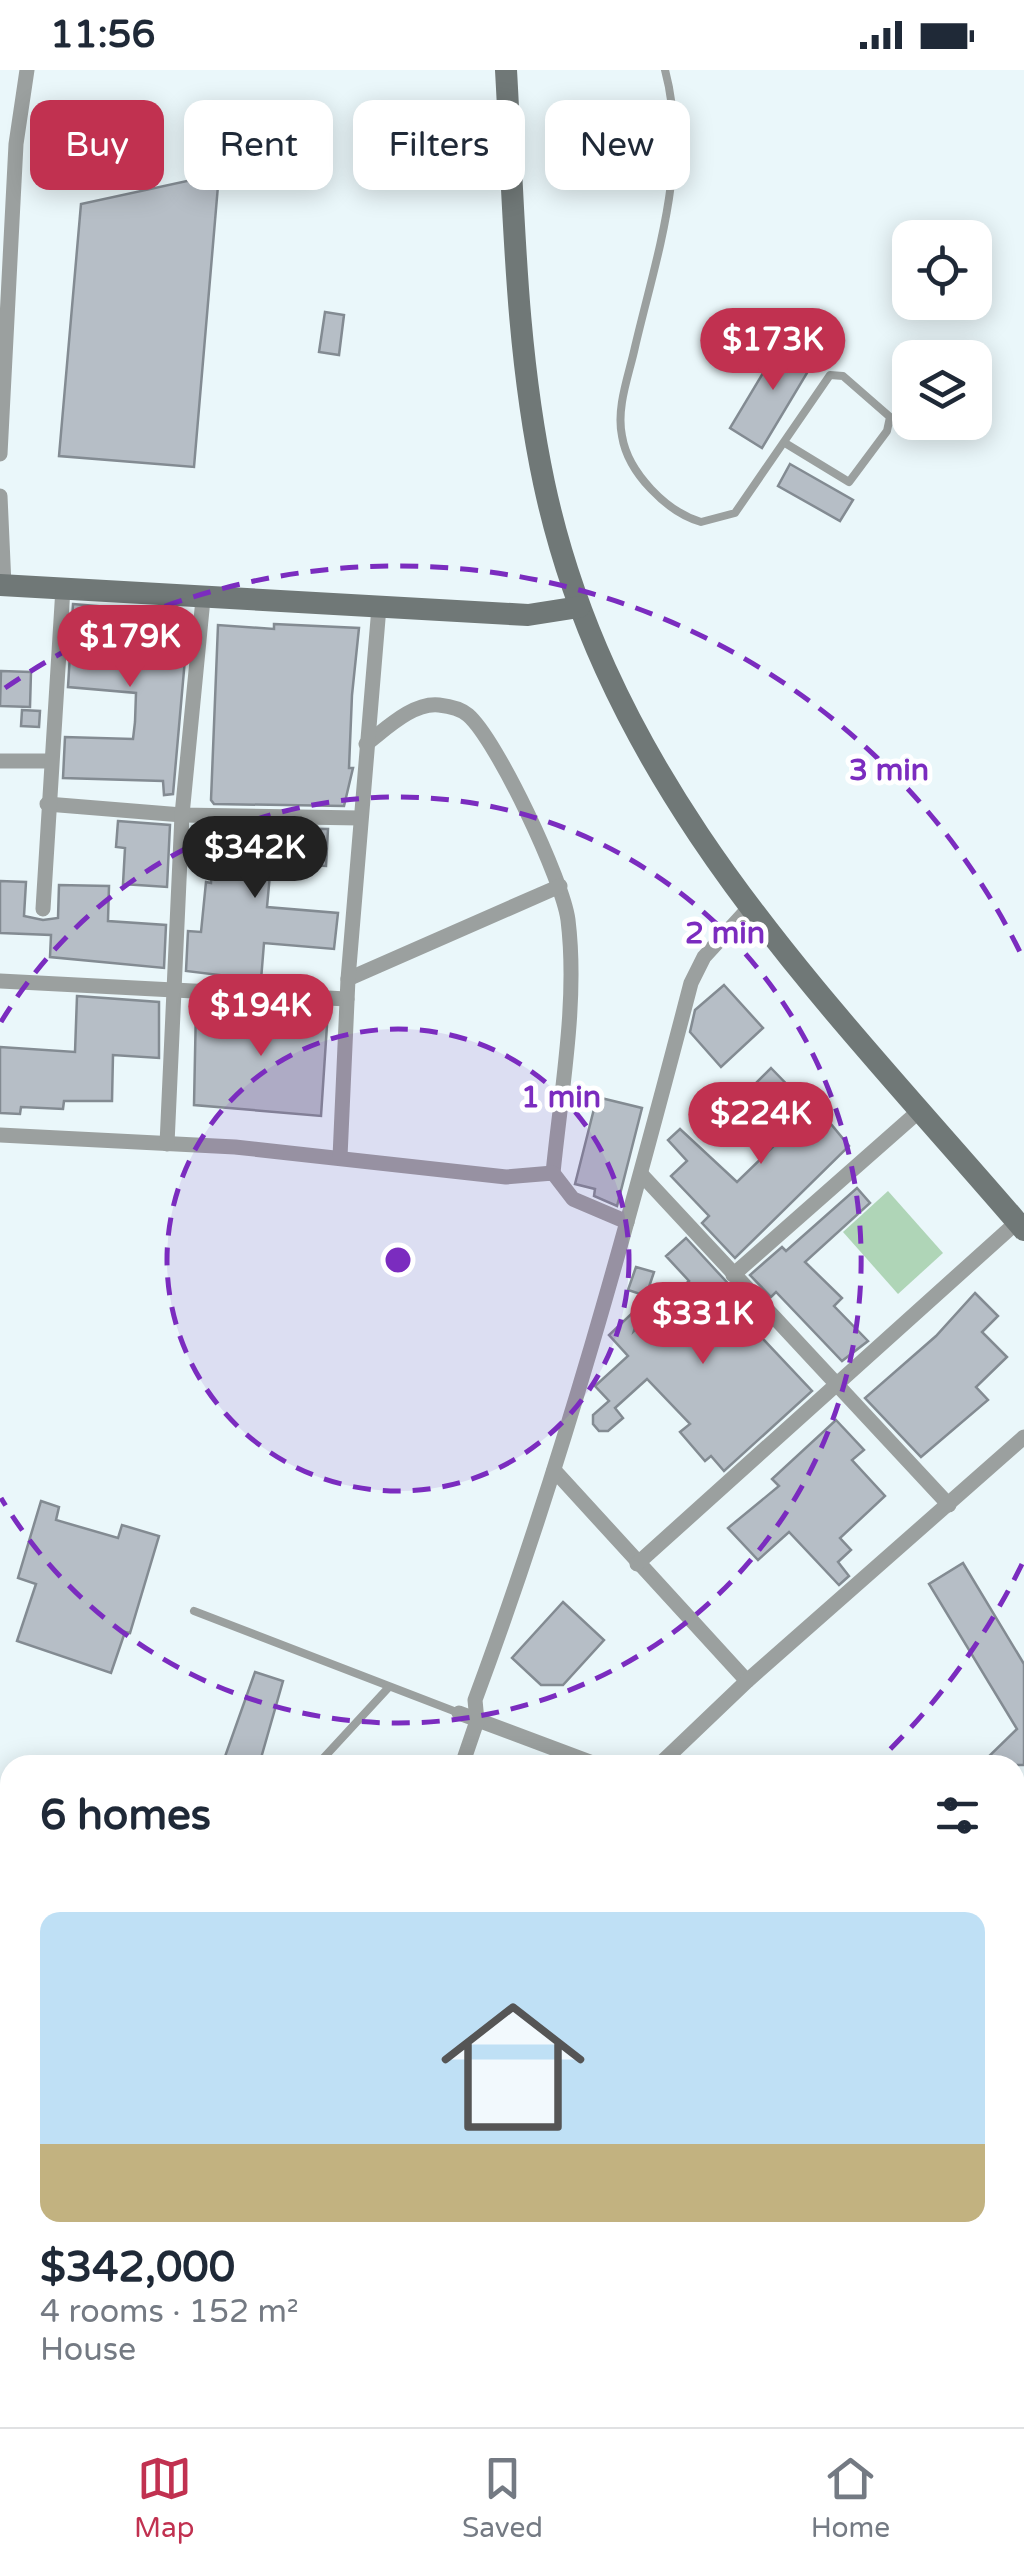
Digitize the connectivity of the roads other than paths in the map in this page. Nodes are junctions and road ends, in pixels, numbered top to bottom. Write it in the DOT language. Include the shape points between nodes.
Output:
graph roads {
  1 [pos="27,70"];
  2 [pos="506,70"];
  3 [pos="665,70"];
  4 [pos="8,143"];
  5 [pos="4,259"];
  6 [pos="1,366"];
  7 [pos="785,444"];
  8 [pos="0,454"];
  9 [pos="0,496"];
  10 [pos="2,585"];
  11 [pos="63,588"];
  12 [pos="203,599"];
  13 [pos="379,607"];
  14 [pos="579,607"];
  15 [pos="366,744"];
  16 [pos="0,761"];
  17 [pos="50,761"];
  18 [pos="47,804"];
  19 [pos="182,814"];
  20 [pos="360,818"];
  21 [pos="560,886"];
  22 [pos="42,909"];
  23 [pos="748,909"];
  24 [pos="348,978"];
  25 [pos="0,981"];
  26 [pos="172,992"];
  27 [pos="347,999"];
  28 [pos="918,1112"];
  29 [pos="0,1136"];
  30 [pos="167,1144"];
  31 [pos="340,1157"];
  32 [pos="553,1172"];
  33 [pos="641,1174"];
  34 [pos="627,1222"];
  35 [pos="1020,1226"];
  36 [pos="733,1274"];
  37 [pos="835,1384"];
  38 [pos="1024,1437"];
  39 [pos="554,1470"];
  40 [pos="949,1505"];
  41 [pos="637,1564"];
  42 [pos="194,1611"];
  43 [pos="746,1681"];
  44 [pos="389,1687"];
  45 [pos="459,1713"];
  46 [pos="477,1721"];
  47 [pos="325,1755"];
  48 [pos="465,1755"];
  49 [pos="570,1755"];
  50 [pos="669,1755"];
  1 -- 4 [label="street"];
  2 -- 14 [label="street" via="523,363 545,486"];
  3 -- 7 [label="lane" via="674,120 671,186 624,395 622,438 629,458 670,506 701,522 735,513"];
  4 -- 5 [label="street"];
  5 -- 6 [label="street"];
  6 -- 8 [label="street"];
  7 -- 7 [label="lane" via="834,374 890,417 849,482"];
  9 -- 10 [label="street"];
  10 -- 11 [label="street"];
  11 -- 12 [label="street"];
  11 -- 17 [label="street"];
  12 -- 13 [label="street"];
  12 -- 19 [label="street"];
  13 -- 14 [label="street" via="528,614"];
  13 -- 15 [label="street"];
  14 -- 23 [label="street" via="653,764"];
  15 -- 20 [label="street"];
  15 -- 21 [label="street" via="422,706 466,713 496,756"];
  16 -- 17 [label="street"];
  17 -- 18 [label="street"];
  18 -- 19 [label="street"];
  18 -- 22 [label="street"];
  19 -- 20 [label="street"];
  19 -- 26 [label="street"];
  20 -- 24 [label="street"];
  21 -- 24 [label="street"];
  21 -- 32 [label="street" via="569,950"];
  23 -- 28 [label="street"];
  23 -- 33 [label="street" via="704,957 691,983"];
  24 -- 27 [label="street"];
  25 -- 26 [label="street"];
  26 -- 27 [label="street"];
  26 -- 30 [label="street"];
  27 -- 31 [label="street"];
  28 -- 35 [label="street"];
  28 -- 36 [label="street"];
  29 -- 30 [label="street"];
  30 -- 31 [label="street"];
  31 -- 32 [label="street" via="506,1178"];
  32 -- 34 [label="street" via="573,1199"];
  33 -- 34 [label="street"];
  33 -- 36 [label="street"];
  34 -- 39 [label="street"];
  35 -- 37 [label="street"];
  36 -- 37 [label="street"];
  37 -- 40 [label="street"];
  37 -- 41 [label="street"];
  38 -- 40 [label="street"];
  39 -- 41 [label="street"];
  39 -- 46 [label="street" via="475,1700"];
  40 -- 43 [label="street"];
  41 -- 43 [label="street"];
  42 -- 44 [label="lane"];
  43 -- 50 [label="street"];
  44 -- 45 [label="lane"];
  44 -- 47 [label="lane"];
  45 -- 46 [label="street"];
  46 -- 48 [label="street"];
  46 -- 49 [label="street"];
}
